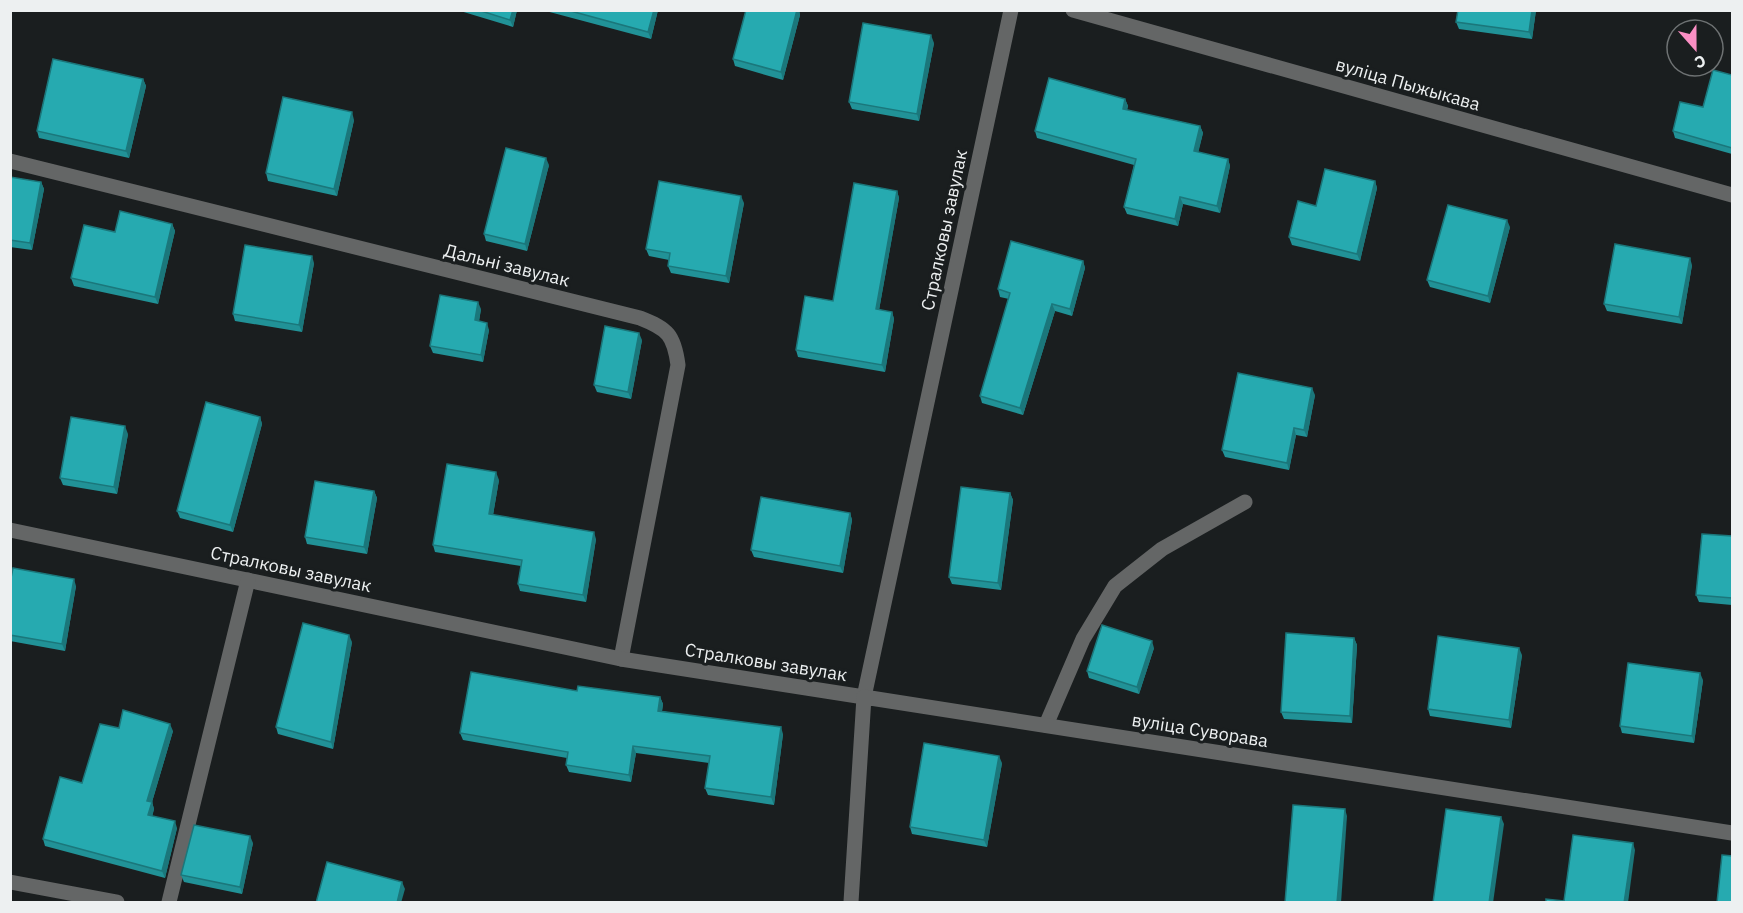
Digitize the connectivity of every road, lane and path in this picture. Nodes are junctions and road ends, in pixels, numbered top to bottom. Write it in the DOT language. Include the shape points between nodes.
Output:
graph roads {
  1 [pos="1011,10"];
  2 [pos="1073,10"];
  3 [pos="10,161"];
  4 [pos="1732,195"];
  5 [pos="1245,502"];
  6 [pos="10,530"];
  7 [pos="248,580"];
  8 [pos="621,659"];
  9 [pos="864,697"];
  10 [pos="1046,725"];
  11 [pos="1732,833"];
  12 [pos="10,882"];
  13 [pos="117,903"];
  14 [pos="169,903"];
  15 [pos="851,903"];
  1 -- 9 [label="street, Стралковы завулак"];
  2 -- 4 [label="street, вуліца Пыжыкава"];
  3 -- 8 [label="street, Дальні завулак" via="640,318 663,327 675,345 678,365"];
  5 -- 10 [label="street" via="1162,549 1115,586 1083,639"];
  6 -- 7 [label="street, Стралковы завулак"];
  7 -- 8 [label="street, Стралковы завулак"];
  7 -- 14 [label="street"];
  8 -- 9 [label="street, Стралковы завулак"];
  9 -- 10 [label="street, вуліца Суворава"];
  9 -- 15 [label="street"];
  10 -- 11 [label="street, вуліца Суворава"];
  12 -- 13 [label="street"];
}
